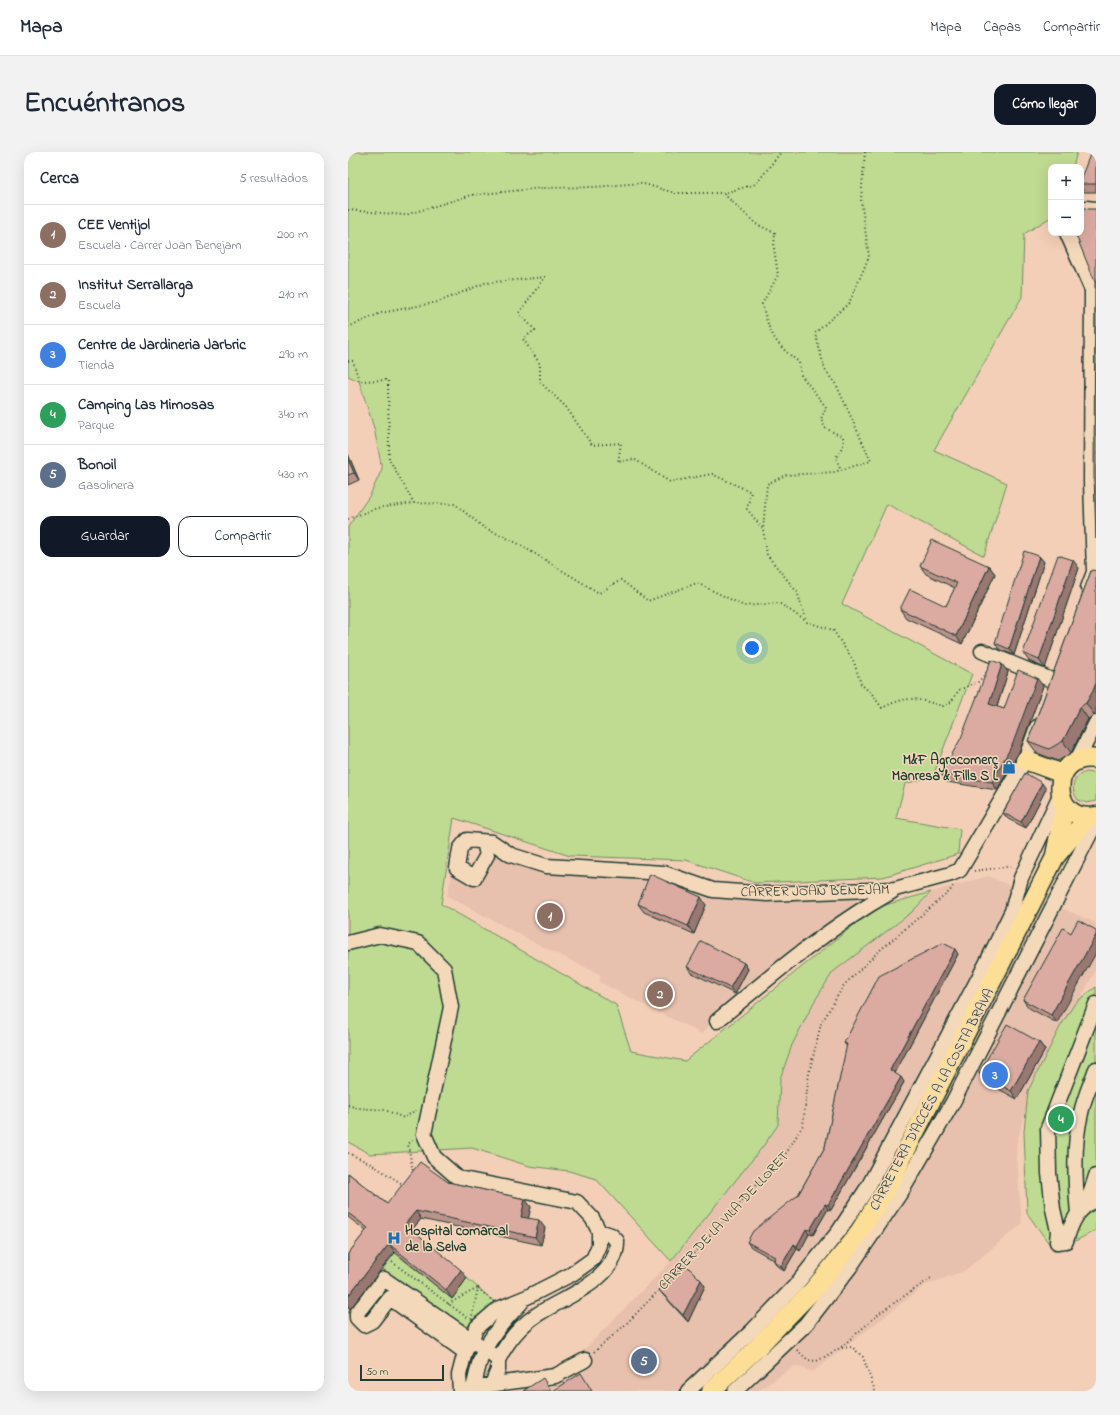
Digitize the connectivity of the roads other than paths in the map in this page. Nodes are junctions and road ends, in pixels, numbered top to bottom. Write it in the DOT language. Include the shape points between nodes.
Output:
graph roads {
  1 [pos="1068,236"];
  2 [pos="1095,572"];
  3 [pos="1084,601"];
  4 [pos="988,654"];
  5 [pos="1060,667"];
  6 [pos="1054,681"];
  7 [pos="1049,696"];
  8 [pos="1041,717"];
  9 [pos="1096,723"];
  10 [pos="1090,758"];
  11 [pos="1026,760"];
  12 [pos="1063,774"];
  13 [pos="1063,800"];
  14 [pos="1093,817"];
  15 [pos="484,842"];
  16 [pos="1055,857"];
  17 [pos="895,889"];
  18 [pos="348,943"];
  19 [pos="1096,1004"];
  20 [pos="717,1021"];
  21 [pos="1096,1069"];
  22 [pos="946,1074"];
  23 [pos="962,1084"];
  24 [pos="916,1095"];
  25 [pos="928,1109"];
  26 [pos="1096,1176"];
  27 [pos="1087,1206"];
  28 [pos="599,1231"];
  29 [pos="527,1297"];
  30 [pos="467,1346"];
  31 [pos="485,1349"];
  32 [pos="498,1360"];
  33 [pos="586,1360"];
  34 [pos="492,1384"];
  35 [pos="468,1390"];
  36 [pos="688,1391"];
  37 [pos="711,1391"];
  38 [pos="735,1391"];
  1 -- 2 [label="street" via="1092,290 1091,482"];
  2 -- 3 [label="street"];
  4 -- 6 [label="street"];
  5 -- 6 [label="street"];
  6 -- 7 [label="street"];
  8 -- 11 [label="street"];
  9 -- 10 [label="street"];
  10 -- 12 [label="main road"];
  11 -- 12 [label="main road"];
  11 -- 17 [label="street, CARRER JOAN BENEJAM" via="959,873"];
  12 -- 13 [label="main road, CARRETERA D'ACCÉS A LA COSTA BRAVA" via="1060,786"];
  13 -- 14 [label="main road" via="1072,812"];
  13 -- 16 [label="main road, CARRETERA D'ACCÉS A LA COSTA BRAVA"];
  13 -- 24 [label="street" via="1028,864 1012,911"];
  14 -- 16 [label="main road, CARRETERA D'ACCÉS A LA COSTA BRAVA" via="1079,828"];
  14 -- 23 [label="street" via="1090,835"];
  15 -- 17 [label="street, CARRER JOAN BENEJAM" via="492,842 511,855 546,866 664,873 713,890 767,894"];
  16 -- 22 [label="main road, CARRETERA D'ACCÉS A LA COSTA BRAVA"];
  17 -- 20 [label="street" via="859,909 789,961"];
  18 -- 28 [label="street" via="380,935 418,943 444,969 452,1007 424,1134 434,1157 458,1178 577,1202 592,1218"];
  19 -- 27 [label="street" via="1048,1128 1049,1173 1058,1231 1057,1242 1066,1241 1070,1225"];
  21 -- 27 [label="street" via="1081,1111 1077,1132 1075,1178"];
  22 -- 24 [label="street"];
  22 -- 25 [label="main road, CARRETERA D'ACCÉS A LA COSTA BRAVA"];
  23 -- 25 [label="street"];
  23 -- 38 [label="street" via="903,1189 850,1267 806,1324"];
  24 -- 36 [label="street" via="868,1187 839,1231 790,1292"];
  25 -- 37 [label="main road, CARRETERA D'ACCÉS A LA COSTA BRAVA" via="889,1184 854,1240 813,1290"];
  26 -- 27 [label="street"];
  28 -- 29 [label="street" via="599,1245 593,1259 572,1274"];
  28 -- 32 [label="street" via="611,1234 617,1241 617,1251 608,1267 591,1284 535,1316 506,1346"];
  29 -- 30 [label="street" via="498,1309 477,1327"];
  29 -- 31 [label="street" via="507,1318"];
  30 -- 30 [label="street" via="390,1298 372,1321 364,1325 357,1318 357,1313 384,1279"];
  30 -- 31 [label="street"];
  30 -- 35 [label="street" via="459,1375"];
  31 -- 32 [label="street"];
  31 -- 35 [label="street"];
  32 -- 34 [label="street" via="498,1370"];
  33 -- 34 [label="street" via="555,1376"];
  34 -- 35 [label="street"];
}
